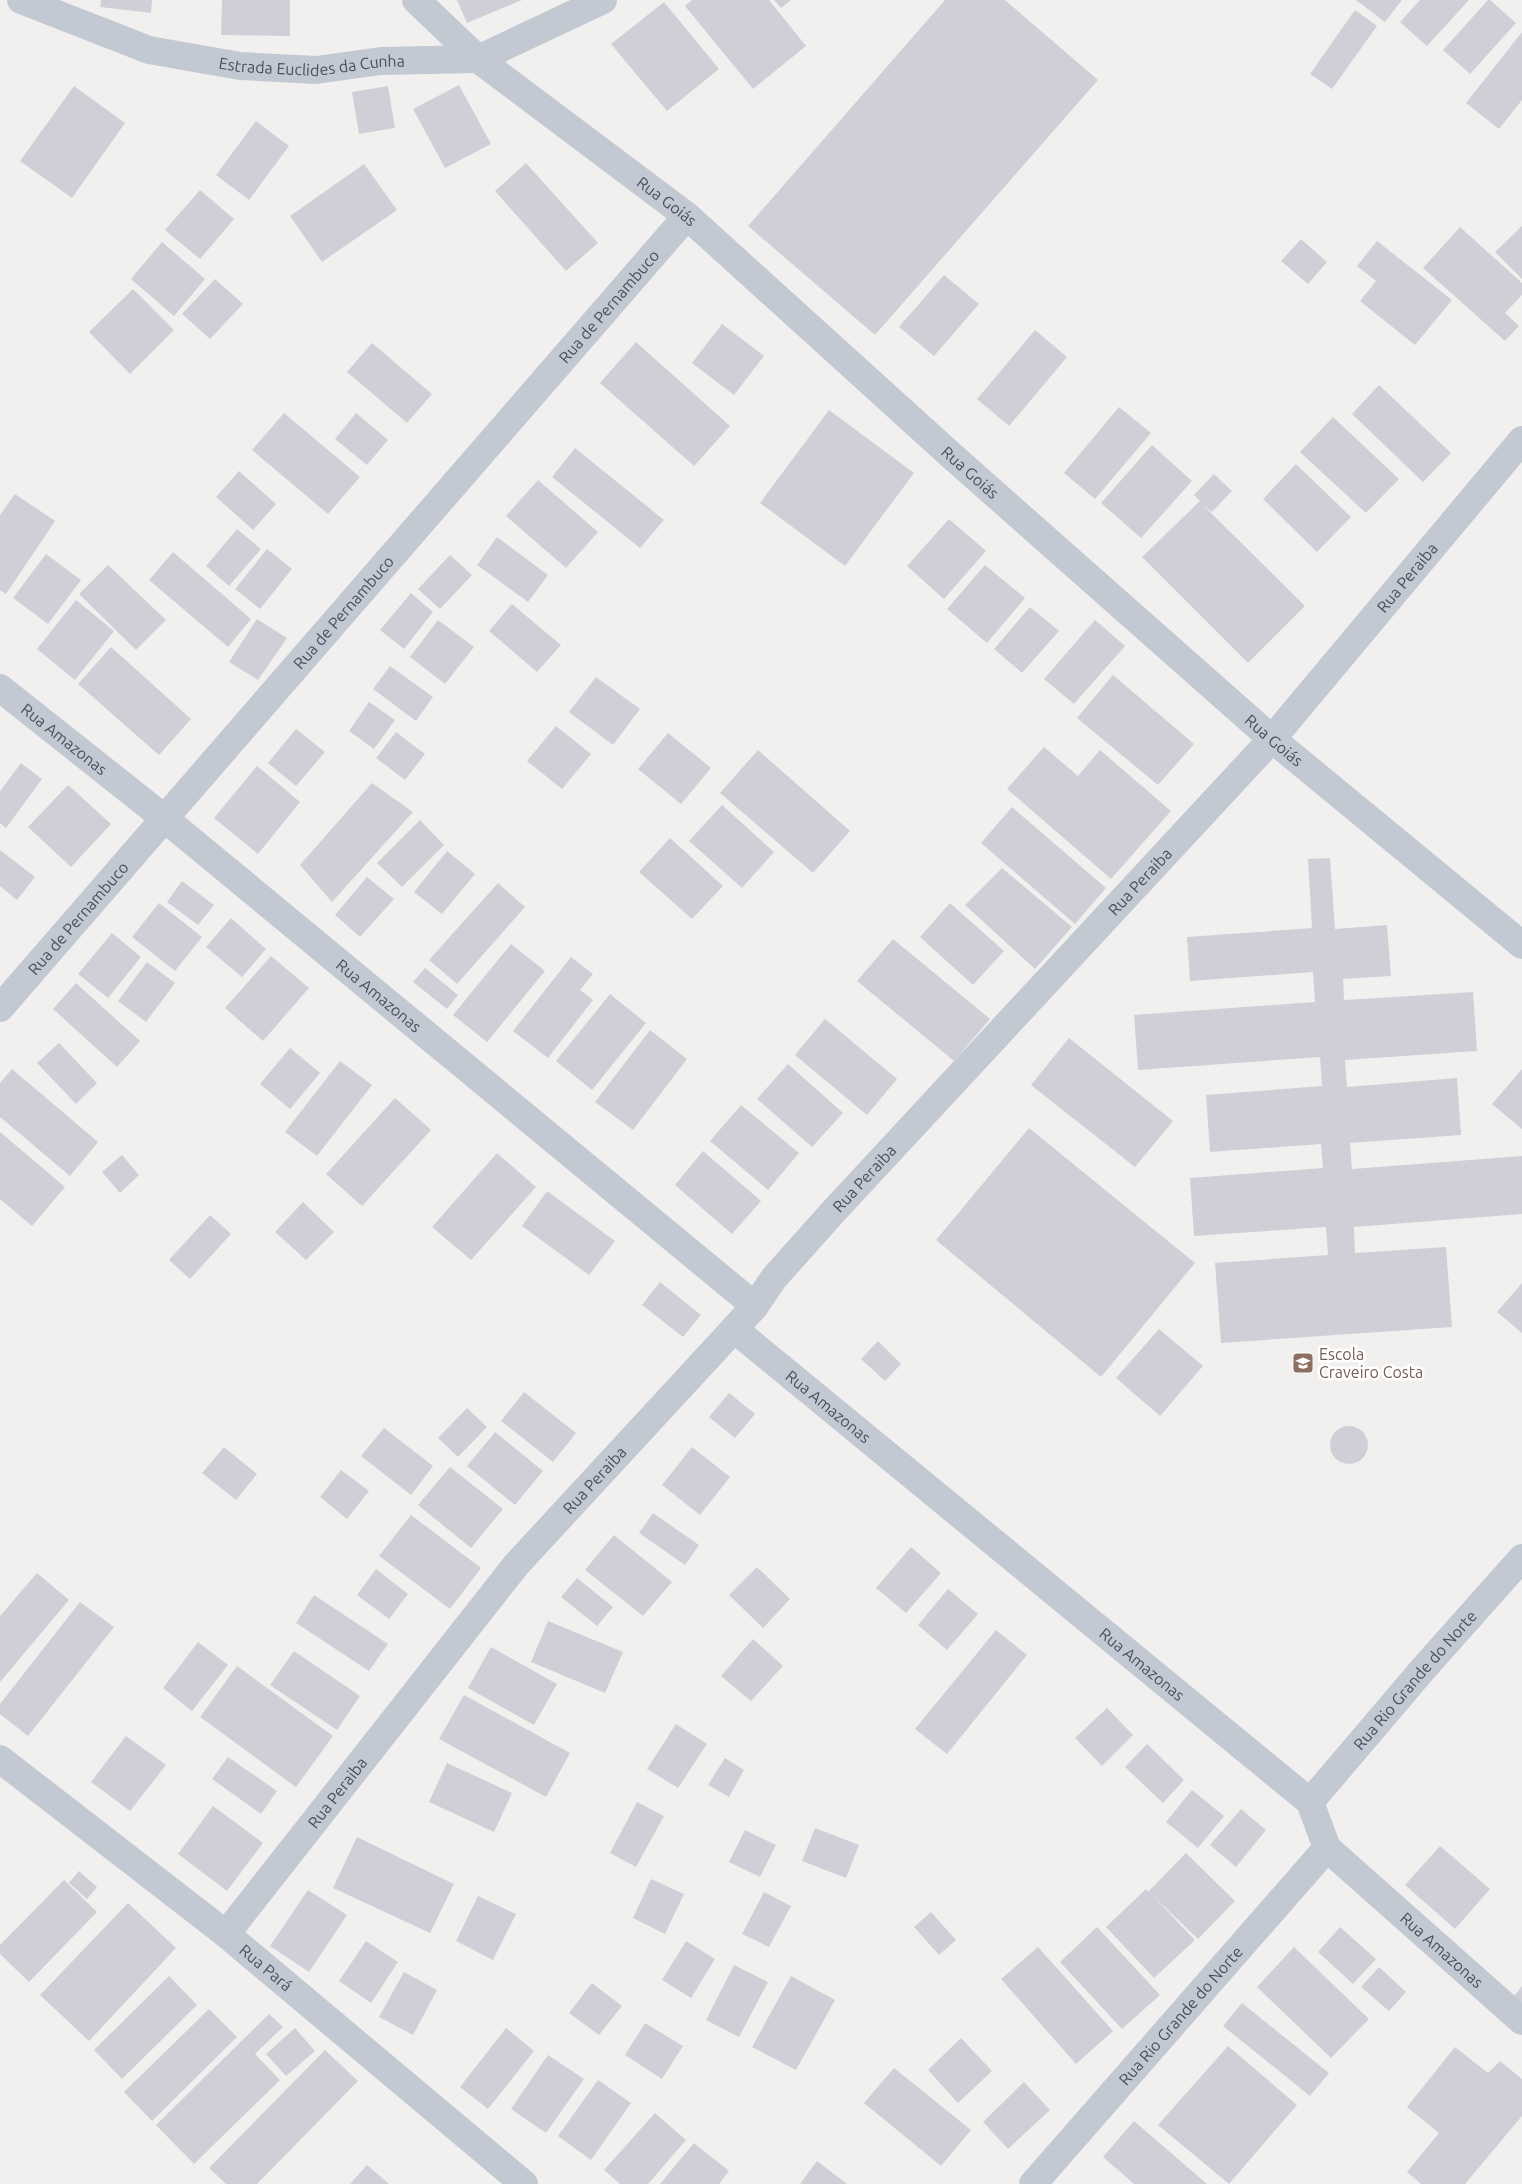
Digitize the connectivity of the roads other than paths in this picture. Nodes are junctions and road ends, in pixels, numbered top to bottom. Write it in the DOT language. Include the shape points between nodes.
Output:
graph roads {
  1 [pos="21,0"];
  2 [pos="416,0"];
  3 [pos="603,0"];
  4 [pos="478,59"];
  5 [pos="687,216"];
  6 [pos="1522,440"];
  7 [pos="0,688"];
  8 [pos="1272,739"];
  9 [pos="164,818"];
  10 [pos="1522,945"];
  11 [pos="0,1008"];
  12 [pos="755,1306"];
  13 [pos="734,1329"];
  14 [pos="1522,1558"];
  15 [pos="0,1759"];
  16 [pos="1310,1802"];
  17 [pos="1327,1848"];
  18 [pos="226,1934"];
  19 [pos="1522,2021"];
  20 [pos="524,2184"];
  21 [pos="1033,2184"];
  1 -- 4 [label="street, Estrada Euclides da Cunha" via="149,50 240,66 316,70 381,61"];
  2 -- 4 [label="street, Rua Goiás"];
  3 -- 4 [label="street, Estrada Euclides da Cunha"];
  4 -- 5 [label="street, Rua Goiás"];
  5 -- 8 [label="street, Rua Goiás"];
  5 -- 9 [label="street, Rua de Pernambuco"];
  6 -- 8 [label="street, Rua Peraiba"];
  7 -- 9 [label="street, Rua Amazonas"];
  8 -- 10 [label="street, Rua Goiás"];
  8 -- 12 [label="street, Rua Peraiba" via="832,1213 774,1278"];
  9 -- 11 [label="street, Rua de Pernambuco"];
  9 -- 12 [label="street, Rua Amazonas"];
  12 -- 13 [label="street, Rua Peraiba"];
  13 -- 16 [label="street, Rua Amazonas"];
  13 -- 18 [label="street, Rua Peraiba" via="516,1565"];
  14 -- 16 [label="street, Rua Rio Grande do Norte"];
  15 -- 18 [label="street, Rua Pará"];
  16 -- 17 [label="street, Rua Amazonas"];
  17 -- 19 [label="street, Rua Amazonas"];
  17 -- 21 [label="street, Rua Rio Grande do Norte"];
  18 -- 20 [label="street, Rua Pará"];
}
